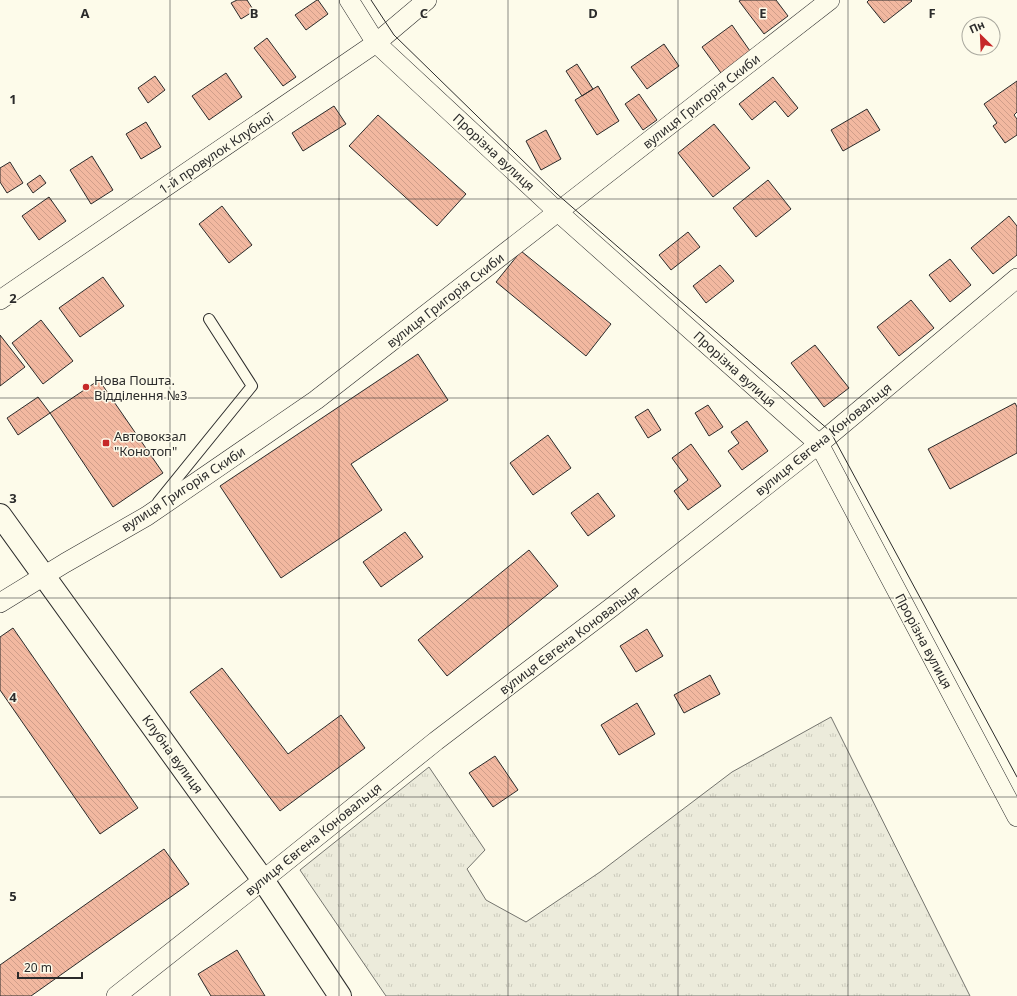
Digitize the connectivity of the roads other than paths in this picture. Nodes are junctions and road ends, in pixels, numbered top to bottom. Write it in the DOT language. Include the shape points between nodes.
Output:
graph roads {
  1 [pos="349,0"];
  2 [pos="427,0"];
  3 [pos="830,0"];
  4 [pos="376,43"];
  5 [pos="558,212"];
  6 [pos="1017,278"];
  7 [pos="0,300"];
  8 [pos="209,319"];
  9 [pos="819,444"];
  10 [pos="0,515"];
  11 [pos="147,516"];
  12 [pos="44,576"];
  13 [pos="0,603"];
  14 [pos="1017,817"];
  15 [pos="263,880"];
  16 [pos="116,996"];
  17 [pos="340,996"];
  1 -- 4 [label="street, Прорізна вулиця"];
  2 -- 4 [label="street, 1-й провулок Клубної"];
  3 -- 5 [label="street, вулиця Григорія Скиби"];
  4 -- 5 [label="street, Прорізна вулиця"];
  4 -- 7 [label="street, 1-й провулок Клубної"];
  5 -- 9 [label="street, Прорізна вулиця"];
  5 -- 11 [label="street, вулиця Григорія Скиби" via="316,400"];
  6 -- 9 [label="street, вулиця Євгена Коновальця"];
  8 -- 11 [label="lane" via="252,386"];
  9 -- 14 [label="street, Прорізна вулиця"];
  9 -- 15 [label="street, вулиця Євгена Коновальця" via="606,612 436,741"];
  10 -- 12 [label="main road, Клубна вулиця"];
  11 -- 12 [label="street, вулиця Григорія Скиби"];
  12 -- 13 [label="street, вулиця Григорія Скиби"];
  12 -- 15 [label="main road, Клубна вулиця"];
  15 -- 16 [label="street, вулиця Євгена Коновальця"];
  15 -- 17 [label="main road, Клубна вулиця"];
}
